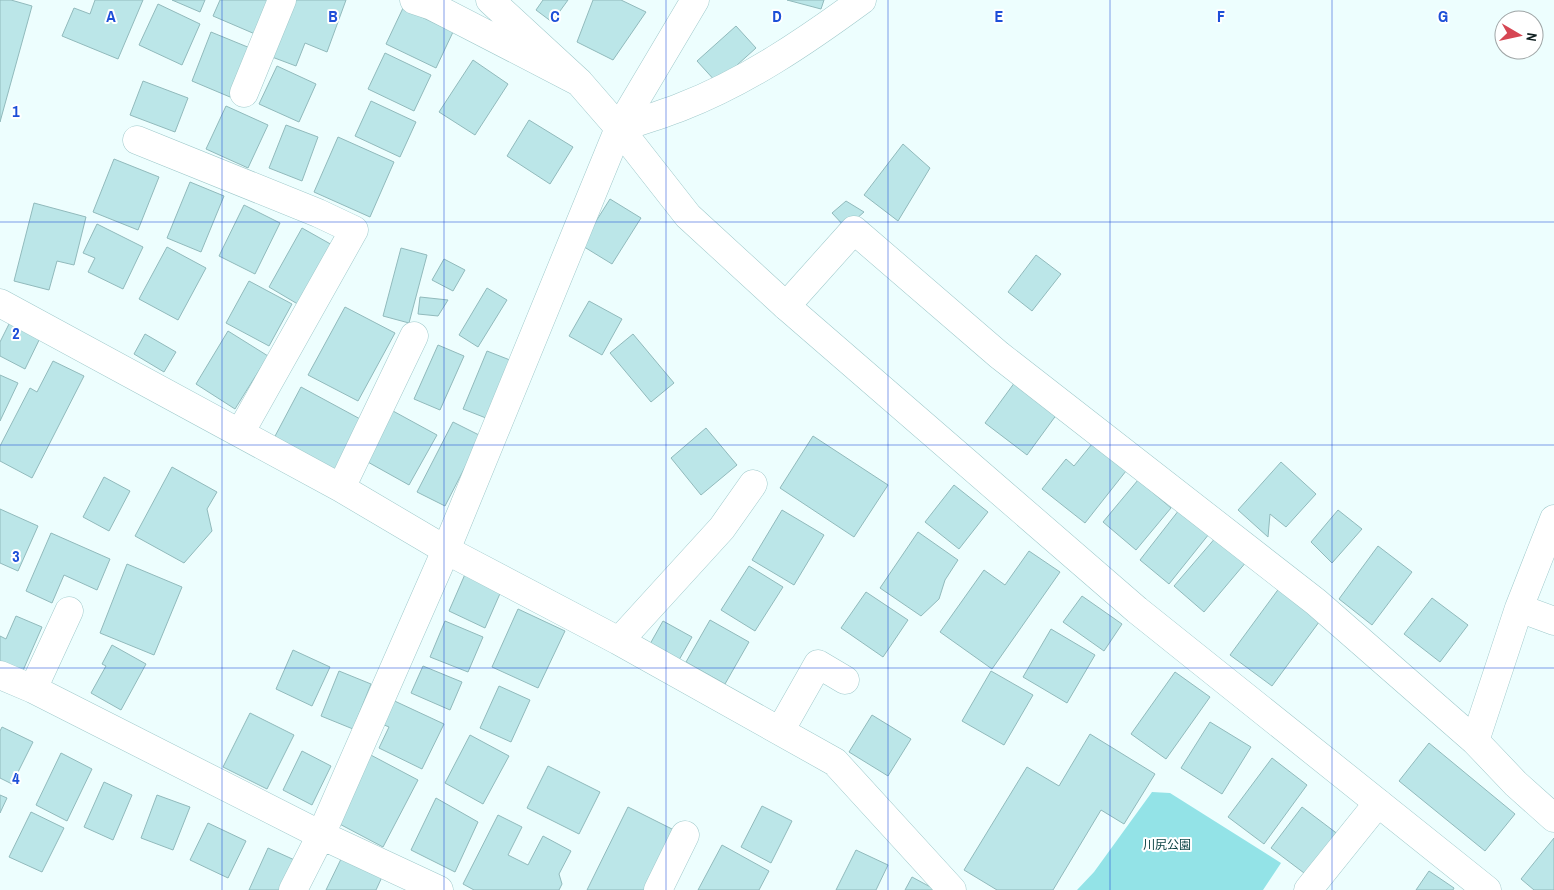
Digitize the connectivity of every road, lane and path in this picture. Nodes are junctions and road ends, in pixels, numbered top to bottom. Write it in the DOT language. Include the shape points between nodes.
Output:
graph roads {
  1 [pos="282,0"];
  2 [pos="414,0"];
  3 [pos="490,0"];
  4 [pos="695,0"];
  5 [pos="862,0"];
  6 [pos="579,82"];
  7 [pos="244,93"];
  8 [pos="619,128"];
  9 [pos="137,140"];
  10 [pos="0,303"];
  11 [pos="786,306"];
  12 [pos="414,336"];
  13 [pos="240,433"];
  14 [pos="753,484"];
  15 [pos="341,488"];
  16 [pos="1554,519"];
  17 [pos="446,550"];
  18 [pos="1519,608"];
  19 [pos="69,611"];
  20 [pos="1554,621"];
  21 [pos="619,641"];
  22 [pos="0,675"];
  23 [pos="846,680"];
  24 [pos="33,689"];
  25 [pos="780,731"];
  26 [pos="1475,740"];
  27 [pos="1378,803"];
  28 [pos="1554,818"];
  29 [pos="321,835"];
  30 [pos="685,835"];
  31 [pos="1478,887"];
  32 [pos="293,890"];
  33 [pos="439,890"];
  34 [pos="658,890"];
  35 [pos="952,890"];
  36 [pos="1308,890"];
  1 -- 7 [label="street"];
  2 -- 6 [label="street" via="432,6"];
  3 -- 6 [label="street"];
  4 -- 8 [label="street"];
  5 -- 8 [label="street" via="811,38 725,87 681,107"];
  6 -- 8 [label="street"];
  8 -- 11 [label="street" via="688,216"];
  8 -- 17 [label="street"];
  9 -- 13 [label="street" via="354,230"];
  10 -- 13 [label="street"];
  11 -- 26 [label="street" via="854,230 999,355 1316,602"];
  11 -- 27 [label="street" via="1138,610"];
  12 -- 15 [label="street"];
  13 -- 15 [label="street"];
  14 -- 21 [label="street" via="722,528"];
  15 -- 17 [label="street"];
  16 -- 18 [label="street"];
  17 -- 21 [label="street"];
  17 -- 29 [label="street"];
  18 -- 20 [label="street"];
  18 -- 26 [label="street"];
  19 -- 24 [label="street"];
  21 -- 25 [label="street"];
  22 -- 24 [label="street"];
  23 -- 25 [label="street" via="818,664"];
  24 -- 29 [label="street"];
  25 -- 35 [label="street" via="835,762"];
  26 -- 28 [label="street" via="1516,784"];
  27 -- 31 [label="street"];
  27 -- 36 [label="street"];
  29 -- 32 [label="street"];
  29 -- 33 [label="street"];
  30 -- 34 [label="street"];
}
